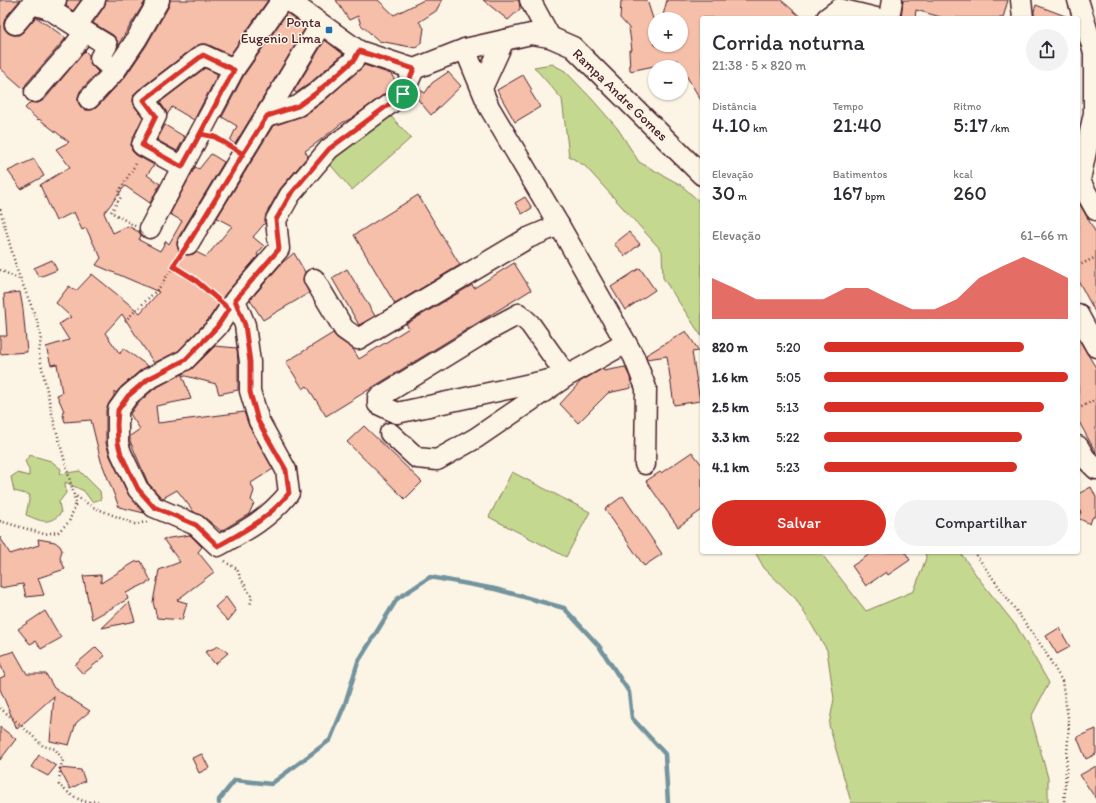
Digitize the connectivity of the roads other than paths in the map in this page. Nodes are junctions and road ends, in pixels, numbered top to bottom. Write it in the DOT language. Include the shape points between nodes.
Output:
graph roads {
  1 [pos="95,0"];
  2 [pos="159,0"];
  3 [pos="530,0"];
  4 [pos="892,0"];
  5 [pos="1021,0"];
  6 [pos="1078,0"];
  7 [pos="288,1"];
  8 [pos="53,4"];
  9 [pos="830,16"];
  10 [pos="868,16"];
  11 [pos="888,16"];
  12 [pos="1023,16"];
  13 [pos="15,24"];
  14 [pos="321,24"];
  15 [pos="80,29"];
  16 [pos="550,37"];
  17 [pos="504,40"];
  18 [pos="465,49"];
  19 [pos="359,51"];
  20 [pos="414,69"];
  21 [pos="234,70"];
  22 [pos="115,71"];
  23 [pos="482,88"];
  24 [pos="35,92"];
  25 [pos="89,99"];
  26 [pos="267,116"];
  27 [pos="182,167"];
  28 [pos="700,173"];
  29 [pos="1080,175"];
  30 [pos="1080,181"];
  31 [pos="1096,210"];
  32 [pos="559,225"];
  33 [pos="150,228"];
  34 [pos="188,244"];
  35 [pos="314,279"];
  36 [pos="232,305"];
  37 [pos="1080,318"];
  38 [pos="626,343"];
  39 [pos="1096,347"];
  40 [pos="567,376"];
  41 [pos="390,433"];
  42 [pos="645,464"];
  1 -- 15 [label="street"];
  2 -- 22 [label="street"];
  3 -- 16 [label="street"];
  4 -- 11 [label="street"];
  5 -- 12 [label="street"];
  6 -- 29 [label="street" via="1094,52 1094,112"];
  7 -- 14 [label="street"];
  7 -- 21 [label="street"];
  8 -- 13 [label="street" via="32,4"];
  8 -- 15 [label="street"];
  9 -- 10 [label="street" via="839,9"];
  14 -- 19 [label="street"];
  14 -- 26 [label="street"];
  15 -- 22 [label="street" via="107,45 100,58"];
  15 -- 24 [label="street" via="69,53"];
  16 -- 17 [label="street, Rampa Andre Gomes" via="531,34"];
  16 -- 28 [label="street, Rampa Andre Gomes" via="573,47"];
  17 -- 18 [label="street, Rampa Andre Gomes"];
  17 -- 23 [label="street"];
  18 -- 20 [label="street, Rampa Andre Gomes"];
  18 -- 23 [label="street"];
  19 -- 20 [label="street"];
  19 -- 26 [label="street" via="354,60 298,106"];
  20 -- 36 [label="street" via="403,94 329,149 290,195 276,220 279,249"];
  21 -- 27 [label="street"];
  21 -- 27 [label="street" via="203,55 144,100 156,116 142,145"];
  22 -- 25 [label="street"];
  23 -- 32 [label="street" via="489,107"];
  26 -- 34 [label="street"];
  27 -- 33 [label="street"];
  30 -- 31 [label="street"];
  32 -- 35 [label="street" via="528,238 358,339 344,329"];
  32 -- 38 [label="street"];
  36 -- 36 [label="street" via="217,327 185,360 148,379 128,396 118,410 117,425 121,454 138,489 154,507 196,525 218,546 257,524 289,493 286,470 258,421 250,392 250,362 245,325"];
  37 -- 39 [label="street"];
  38 -- 40 [label="street"];
  38 -- 42 [label="street" via="646,388"];
  40 -- 40 [label="street" via="397,413 378,404 378,398 519,314 530,324"];
  40 -- 41 [label="street" via="476,438 437,460 417,458"];
}
